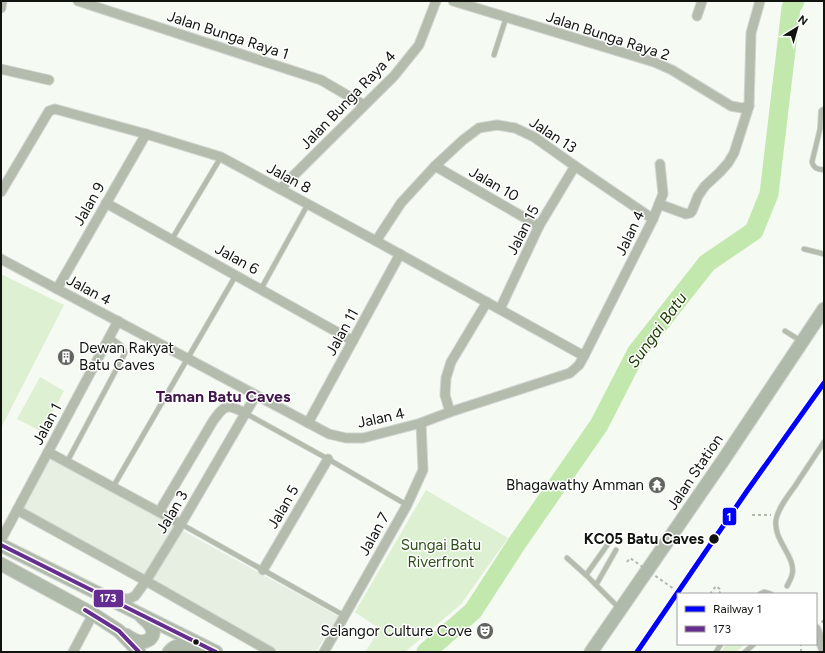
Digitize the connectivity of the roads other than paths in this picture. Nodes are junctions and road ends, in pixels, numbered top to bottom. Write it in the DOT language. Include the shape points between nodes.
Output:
graph roads {
  1 [pos="2,1"];
  2 [pos="78,1"];
  3 [pos="436,1"];
  4 [pos="453,1"];
  5 [pos="702,1"];
  6 [pos="760,1"];
  7 [pos="1,8"];
  8 [pos="697,16"];
  9 [pos="506,18"];
  10 [pos="494,55"];
  11 [pos="1,69"];
  12 [pos="49,80"];
  13 [pos="364,105"];
  14 [pos="749,106"];
  15 [pos="824,109"];
  16 [pos="146,134"];
  17 [pos="221,157"];
  18 [pos="660,164"];
  19 [pos="435,166"];
  20 [pos="575,166"];
  21 [pos="824,170"];
  22 [pos="280,189"];
  23 [pos="1,192"];
  24 [pos="106,203"];
  25 [pos="308,204"];
  26 [pos="659,204"];
  27 [pos="653,219"];
  28 [pos="539,226"];
  29 [pos="172,239"];
  30 [pos="376,241"];
  31 [pos="804,250"];
  32 [pos="400,254"];
  33 [pos="824,254"];
  34 [pos="1,259"];
  35 [pos="236,275"];
  36 [pos="57,289"];
  37 [pos="261,289"];
  38 [pos="487,302"];
  39 [pos="500,309"];
  40 [pos="824,309"];
  41 [pos="118,321"];
  42 [pos="785,330"];
  43 [pos="110,337"];
  44 [pos="353,341"];
  45 [pos="802,342"];
  46 [pos="584,356"];
  47 [pos="187,358"];
  48 [pos="256,395"];
  49 [pos="450,412"];
  50 [pos="245,413"];
  51 [pos="308,423"];
  52 [pos="421,423"];
  53 [pos="824,442"];
  54 [pos="48,452"];
  55 [pos="328,459"];
  56 [pos="67,462"];
  57 [pos="113,487"];
  58 [pos="407,505"];
  59 [pos="17,510"];
  60 [pos="160,512"];
  61 [pos="181,524"];
  62 [pos="1,540"];
  63 [pos="1,544"];
  64 [pos="608,544"];
  65 [pos="616,550"];
  66 [pos="567,558"];
  67 [pos="1,564"];
  68 [pos="263,570"];
  69 [pos="586,575"];
  70 [pos="146,581"];
  71 [pos="596,585"];
  72 [pos="787,586"];
  73 [pos="85,587"];
  74 [pos="620,609"];
  75 [pos="93,614"];
  76 [pos="140,614"];
  77 [pos="345,616"];
  78 [pos="119,631"];
  79 [pos="817,632"];
  80 [pos="753,645"];
  81 [pos="212,650"];
  82 [pos="824,651"];
  83 [pos="73,652"];
  84 [pos="139,652"];
  85 [pos="169,652"];
  86 [pos="271,652"];
  87 [pos="324,652"];
  88 [pos="591,652"];
  89 [pos="745,652"];
  1 -- 7 [label="street"];
  2 -- 13 [label="street, Jalan Bunga Raya 1" via="321,80"];
  3 -- 13 [label="street, Jalan Bunga Raya 4" via="419,45 394,76"];
  4 -- 9 [label="street, Jalan Bunga Raya 2"];
  5 -- 8 [label="street"];
  6 -- 14 [label="street" via="751,32"];
  9 -- 10 [label="lane"];
  9 -- 14 [label="street, Jalan Bunga Raya 2" via="654,62 731,106"];
  11 -- 12 [label="street"];
  13 -- 22 [label="street, Jalan Bunga Raya 4"];
  14 -- 26 [label="street" via="734,153 728,163 705,186 692,211 686,214"];
  15 -- 21 [label="lane" via="821,111 820,129 812,162 816,168"];
  16 -- 17 [label="street, Jalan 8"];
  16 -- 23 [label="street, Jalan 8" via="55,109 49,111"];
  16 -- 24 [label="street, Jalan 9"];
  17 -- 22 [label="street, Jalan 8"];
  17 -- 29 [label="lane"];
  18 -- 26 [label="street, Jalan 4" via="663,194"];
  19 -- 20 [label="street, Jalan 13" via="479,128 497,125 515,128 534,137"];
  19 -- 28 [label="street, Jalan 10"];
  19 -- 30 [label="street, Jalan 13" via="401,203"];
  20 -- 27 [label="street, Jalan 13"];
  20 -- 28 [label="street, Jalan 15"];
  22 -- 25 [label="street, Jalan 8"];
  24 -- 29 [label="street, Jalan 6"];
  24 -- 36 [label="street, Jalan 9"];
  25 -- 30 [label="street, Jalan 8"];
  25 -- 37 [label="lane"];
  26 -- 27 [label="street, Jalan 4"];
  27 -- 46 [label="street, Jalan 4"];
  28 -- 39 [label="street, Jalan 15"];
  29 -- 35 [label="street, Jalan 6"];
  30 -- 32 [label="street, Jalan 8"];
  31 -- 33 [label="lane"];
  32 -- 38 [label="street, Jalan 8"];
  32 -- 44 [label="street, Jalan 11"];
  34 -- 36 [label="street, Jalan 4"];
  35 -- 37 [label="street, Jalan 6"];
  35 -- 47 [label="lane"];
  36 -- 41 [label="street, Jalan 4"];
  37 -- 44 [label="street, Jalan 6"];
  38 -- 39 [label="street, Jalan 8"];
  38 -- 49 [label="street" via="451,362 446,378 445,395"];
  39 -- 46 [label="street, Jalan 8"];
  40 -- 45 [label="main road, Jalan Station"];
  41 -- 43 [label="street, Jalan 1"];
  41 -- 47 [label="street, Jalan 4"];
  42 -- 45 [label="lane"];
  43 -- 54 [label="street, Jalan 1"];
  43 -- 56 [label="lane" via="122,346 125,353"];
  44 -- 51 [label="street, Jalan 11"];
  45 -- 74 [label="main road, Jalan Station"];
  46 -- 49 [label="street, Jalan 4" via="570,373"];
  47 -- 48 [label="street, Jalan 4"];
  47 -- 57 [label="lane"];
  48 -- 50 [label="street, Jalan 3"];
  48 -- 51 [label="street, Jalan 4"];
  49 -- 52 [label="street, Jalan 4"];
  50 -- 55 [label="lane"];
  50 -- 60 [label="street" via="232,406 220,410"];
  50 -- 61 [label="street, Jalan 3"];
  51 -- 52 [label="street, Jalan 4" via="329,434 346,438 363,438"];
  52 -- 58 [label="street, Jalan 7" via="423,470"];
  53 -- 72 [label="lane" via="787,498 776,521 776,531 792,563 793,574"];
  54 -- 56 [label="street"];
  54 -- 59 [label="street, Jalan 1"];
  55 -- 58 [label="lane"];
  55 -- 68 [label="street, Jalan 5"];
  56 -- 57 [label="street"];
  57 -- 60 [label="street"];
  58 -- 77 [label="street, Jalan 7"];
  59 -- 62 [label="street, Jalan 1"];
  59 -- 70 [label="street"];
  60 -- 61 [label="street"];
  61 -- 68 [label="lane"];
  61 -- 70 [label="street, Jalan 3"];
  63 -- 73 [label="main road"];
  64 -- 69 [label="lane"];
  65 -- 71 [label="lane"];
  66 -- 69 [label="lane"];
  67 -- 75 [label="main road"];
  68 -- 77 [label="lane"];
  69 -- 71 [label="lane"];
  70 -- 73 [label="street, Jalan 3" via="135,596 129,599"];
  70 -- 86 [label="street"];
  71 -- 74 [label="lane"];
  73 -- 76 [label="main road"];
  74 -- 88 [label="main road, Jalan Station"];
  75 -- 78 [label="main road"];
  75 -- 83 [label="street"];
  76 -- 78 [label="main road" via="152,629 152,636 149,639 140,642"];
  76 -- 81 [label="main road"];
  77 -- 87 [label="street, Jalan 7"];
  78 -- 84 [label="main road"];
  79 -- 82 [label="street"];
  80 -- 89 [label="lane"];
  81 -- 85 [label="main road" via="178,645"];
}
